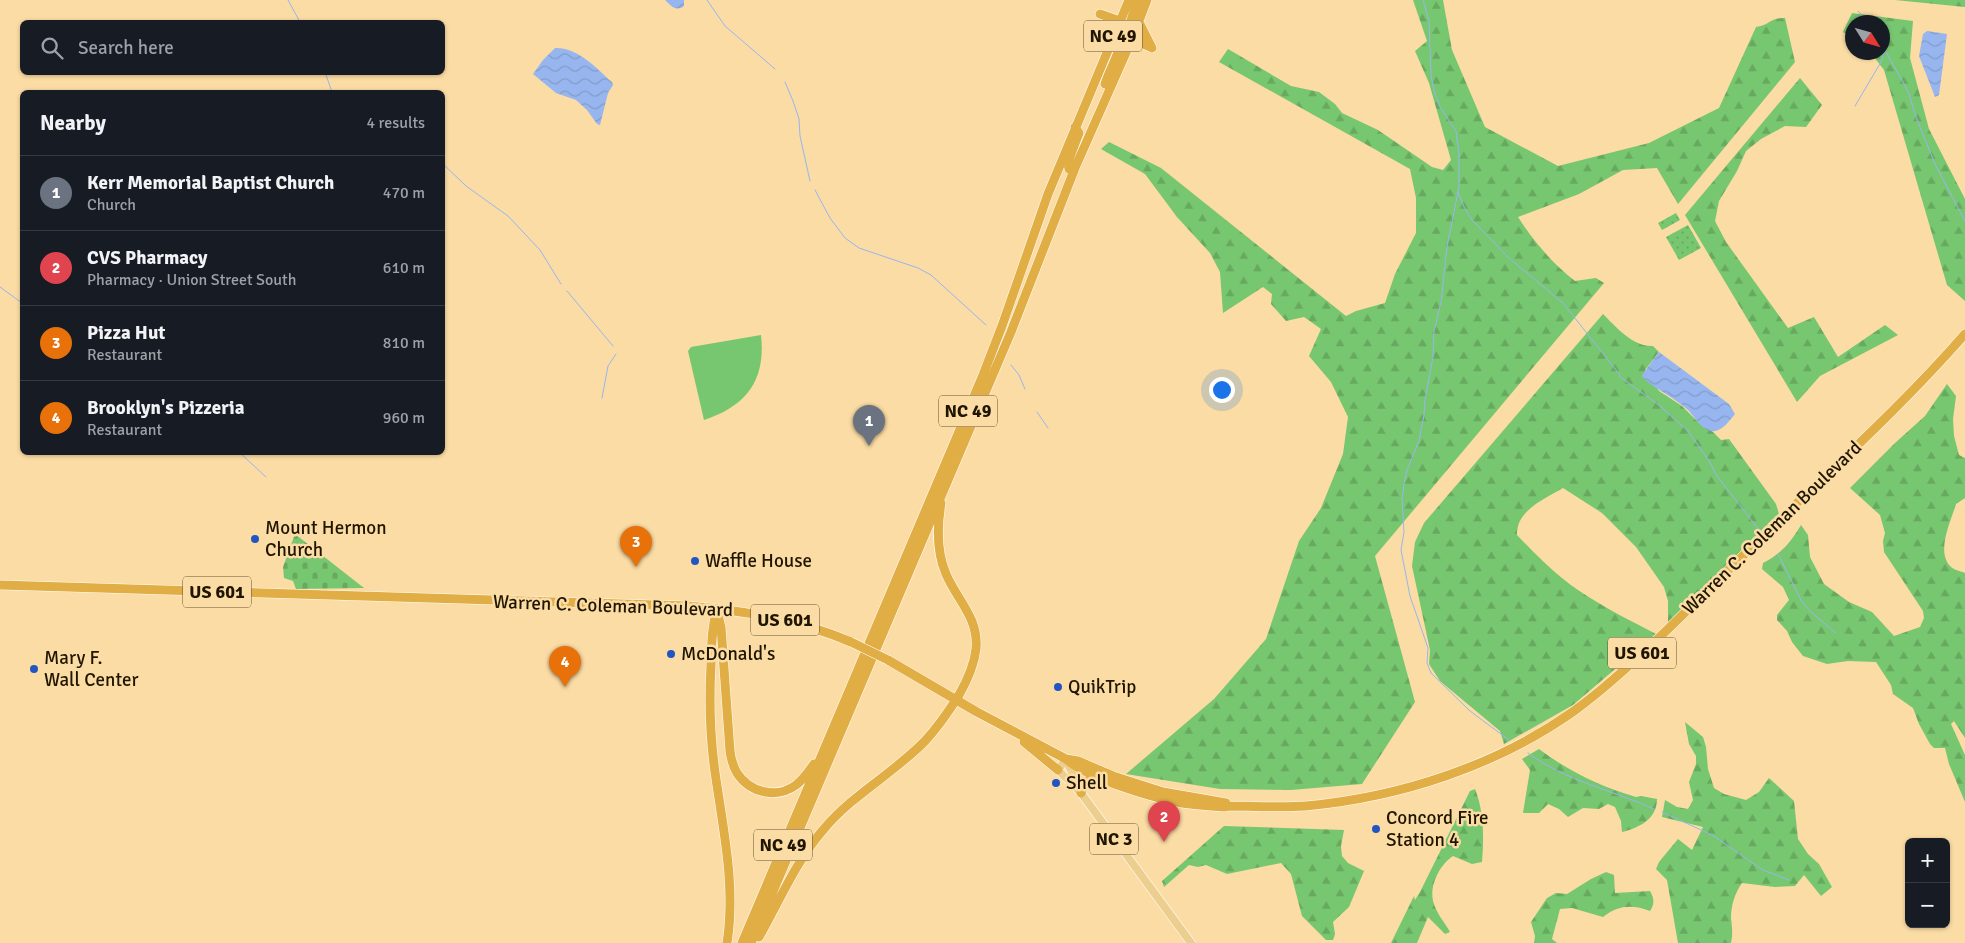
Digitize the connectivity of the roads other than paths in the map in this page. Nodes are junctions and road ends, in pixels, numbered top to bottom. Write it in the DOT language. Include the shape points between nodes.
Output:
graph roads {
  1 [pos="1129,0"];
  2 [pos="1138,0"];
  3 [pos="1147,0"];
  4 [pos="1138,20"];
  5 [pos="1120,22"];
  6 [pos="1114,34"];
  7 [pos="1132,39"];
  8 [pos="1109,89"];
  9 [pos="1075,127"];
  10 [pos="1074,171"];
  11 [pos="1965,334"];
  12 [pos="943,491"];
  13 [pos="0,585"];
  14 [pos="717,608"];
  15 [pos="956,700"];
  16 [pos="1010,730"];
  17 [pos="825,747"];
  18 [pos="1066,759"];
  19 [pos="1058,770"];
  20 [pos="1098,777"];
  21 [pos="1081,792"];
  22 [pos="1229,806"];
  23 [pos="727,943"];
  24 [pos="742,943"];
  25 [pos="751,943"];
  26 [pos="755,943"];
  27 [pos="1191,943"];
  1 -- 5 [label="highway, NC 49"];
  2 -- 7 [label="highway" via="1130,23"];
  3 -- 4 [label="highway, NC 49"];
  4 -- 7 [label="highway, NC 49"];
  4 -- 7 [label="highway" via="1152,48"];
  5 -- 6 [label="highway, NC 49"];
  5 -- 6 [label="highway" via="1100,14"];
  5 -- 8 [label="highway" via="1121,46 1105,84"];
  6 -- 9 [label="highway, NC 49"];
  7 -- 8 [label="highway, NC 49"];
  8 -- 10 [label="highway, NC 49"];
  9 -- 10 [label="highway" via="1079,133 1068,162 1069,169"];
  9 -- 17 [label="highway, NC 49" via="1039,217 990,357"];
  10 -- 12 [label="highway, NC 49" via="1035,274"];
  11 -- 22 [label="highway, Warren C. Coleman Boulevard / US 601" via="1906,398 1655,641 1598,692 1548,727 1484,761 1409,788 1307,806"];
  12 -- 15 [label="highway" via="938,528 941,559 976,633 974,660"];
  12 -- 25 [label="highway, NC 49"];
  13 -- 14 [label="highway, Warren C. Coleman Boulevard / US 601"];
  14 -- 15 [label="highway, Warren C. Coleman Boulevard / US 601, bridge" via="783,619 851,642"];
  14 -- 17 [label="highway" via="730,751 738,774 761,791 788,790 806,776"];
  14 -- 23 [label="highway" via="712,627 710,717 729,873"];
  15 -- 16 [label="highway, Warren C. Coleman Boulevard / US 601"];
  15 -- 26 [label="highway" via="926,740 849,803 821,832"];
  16 -- 18 [label="highway, Warren C. Coleman Boulevard / US 601"];
  16 -- 19 [label="highway"];
  17 -- 24 [label="highway, NC 49"];
  18 -- 19 [label="main road"];
  18 -- 20 [label="highway, Warren C. Coleman Boulevard / US 601"];
  18 -- 21 [label="main road, NC 3"];
  18 -- 22 [label="highway, Warren C. Coleman Boulevard / US 601" via="1078,760 1113,776 1163,792 1224,802"];
  19 -- 21 [label="main road"];
  20 -- 21 [label="highway" via="1088,780"];
  20 -- 22 [label="highway, Warren C. Coleman Boulevard / US 601" via="1181,803"];
  21 -- 27 [label="main road, NC 3"];
}
